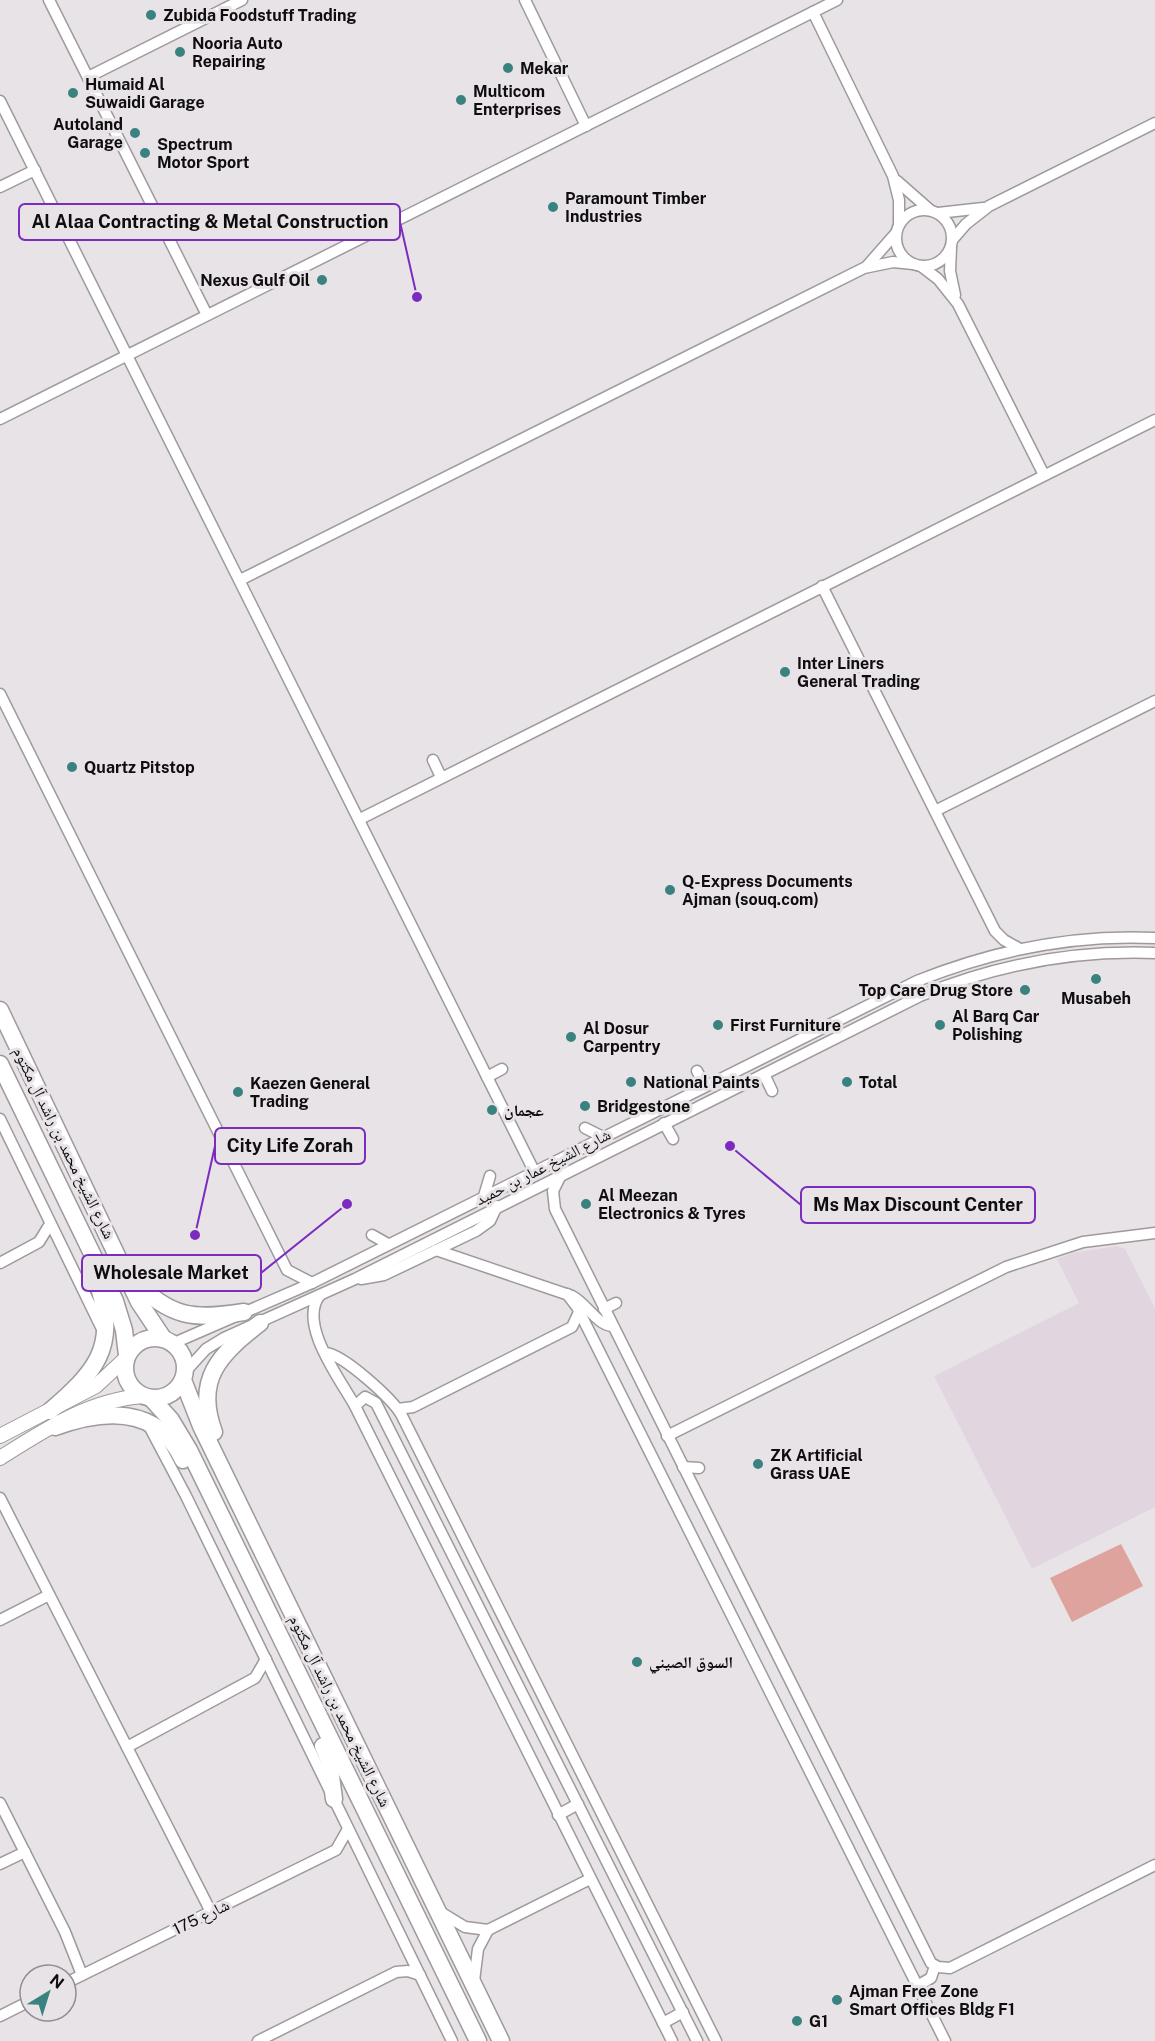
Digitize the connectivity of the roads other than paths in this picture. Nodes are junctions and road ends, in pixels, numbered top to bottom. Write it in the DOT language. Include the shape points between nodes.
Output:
graph roads {
  1 [pos="49,0"];
  2 [pos="242,0"];
  3 [pos="525,0"];
  4 [pos="837,0"];
  5 [pos="813,12"];
  6 [pos="88,77"];
  7 [pos="0,101"];
  8 [pos="1155,123"];
  9 [pos="586,126"];
  10 [pos="35,170"];
  11 [pos="893,176"];
  12 [pos="0,187"];
  13 [pos="989,206"];
  14 [pos="934,211"];
  15 [pos="897,229"];
  16 [pos="952,244"];
  17 [pos="917,265"];
  18 [pos="864,268"];
  19 [pos="958,304"];
  20 [pos="207,315"];
  21 [pos="127,355"];
  22 [pos="0,419"];
  23 [pos="1155,420"];
  24 [pos="1044,475"];
  25 [pos="240,580"];
  26 [pos="822,586"];
  27 [pos="0,694"];
  28 [pos="1155,701"];
  29 [pos="433,760"];
  30 [pos="441,777"];
  31 [pos="935,811"];
  32 [pos="360,819"];
  33 [pos="992,925"];
  34 [pos="1155,938"];
  35 [pos="1022,949"];
  36 [pos="1155,953"];
  37 [pos="985,957"];
  38 [pos="0,1010"];
  39 [pos="0,1064"];
  40 [pos="502,1070"];
  41 [pos="697,1071"];
  42 [pos="764,1074"];
  43 [pos="487,1077"];
  44 [pos="705,1086"];
  45 [pos="0,1089"];
  46 [pos="772,1091"];
  47 [pos="20,1104"];
  48 [pos="0,1119"];
  49 [pos="664,1123"];
  50 [pos="585,1128"];
  51 [pos="603,1137"];
  52 [pos="673,1139"];
  53 [pos="534,1171"];
  54 [pos="561,1175"];
  55 [pos="490,1176"];
  56 [pos="530,1191"];
  57 [pos="484,1196"];
  58 [pos="497,1206"];
  59 [pos="555,1209"];
  60 [pos="50,1224"];
  61 [pos="1155,1233"];
  62 [pos="372,1234"];
  63 [pos="39,1242"];
  64 [pos="388,1244"];
  65 [pos="61,1246"];
  66 [pos="436,1250"];
  67 [pos="0,1263"];
  68 [pos="97,1263"];
  69 [pos="123,1268"];
  70 [pos="287,1270"];
  71 [pos="355,1279"];
  72 [pos="312,1283"];
  73 [pos="567,1294"];
  74 [pos="321,1295"];
  75 [pos="280,1298"];
  76 [pos="616,1303"];
  77 [pos="604,1310"];
  78 [pos="289,1311"];
  79 [pos="244,1312"];
  80 [pos="579,1312"];
  81 [pos="260,1323"];
  82 [pos="313,1323"];
  83 [pos="612,1326"];
  84 [pos="105,1340"];
  85 [pos="168,1341"];
  86 [pos="326,1353"];
  87 [pos="127,1356"];
  88 [pos="184,1376"];
  89 [pos="148,1397"];
  90 [pos="356,1406"];
  91 [pos="398,1409"];
  92 [pos="52,1419"];
  93 [pos="147,1423"];
  94 [pos="0,1436"];
  95 [pos="667,1436"];
  96 [pos="0,1458"];
  97 [pos="683,1467"];
  98 [pos="699,1468"];
  99 [pos="231,1486"];
  100 [pos="0,1498"];
  101 [pos="212,1502"];
  102 [pos="50,1595"];
  103 [pos="0,1620"];
  104 [pos="266,1659"];
  105 [pos="255,1678"];
  106 [pos="276,1682"];
  107 [pos="312,1705"];
  108 [pos="127,1747"];
  109 [pos="333,1799"];
  110 [pos="0,1803"];
  111 [pos="578,1804"];
  112 [pos="558,1815"];
  113 [pos="348,1829"];
  114 [pos="23,1850"];
  115 [pos="336,1850"];
  116 [pos="360,1855"];
  117 [pos="0,1859"];
  118 [pos="0,1864"];
  119 [pos="1155,1865"];
  120 [pos="631,1872"];
  121 [pos="590,1879"];
  122 [pos="628,1904"];
  123 [pos="436,1908"];
  124 [pos="211,1912"];
  125 [pos="488,1930"];
  126 [pos="408,1952"];
  127 [pos="935,1966"];
  128 [pos="396,1972"];
  129 [pos="85,1974"];
  130 [pos="420,1975"];
  131 [pos="78,1977"];
  132 [pos="917,1986"];
  133 [pos="476,1992"];
  134 [pos="18,2007"];
  135 [pos="682,2012"];
  136 [pos="0,2016"];
  137 [pos="663,2023"];
  138 [pos="258,2041"];
  139 [pos="452,2041"];
  140 [pos="478,2041"];
  141 [pos="501,2041"];
  142 [pos="672,2041"];
  143 [pos="697,2041"];
  144 [pos="716,2041"];
  145 [pos="945,2041"];
  1 -- 6 [label="street"];
  2 -- 6 [label="street"];
  3 -- 9 [label="street"];
  4 -- 5 [label="street"];
  5 -- 9 [label="street"];
  5 -- 11 [label="street"];
  6 -- 20 [label="street"];
  7 -- 10 [label="street"];
  8 -- 13 [label="street"];
  9 -- 20 [label="street"];
  10 -- 12 [label="street"];
  10 -- 21 [label="street"];
  11 -- 14 [label="street"];
  11 -- 15 [label="street" via="899,200"];
  13 -- 14 [label="street" via="969,211"];
  13 -- 16 [label="street" via="966,224"];
  14 -- 15 [label="street" via="915,210"];
  14 -- 16 [label="street" via="950,224"];
  15 -- 17 [label="street" via="898,248"];
  15 -- 18 [label="street" via="882,252"];
  16 -- 17 [label="street" via="942,260"];
  16 -- 19 [label="street" via="950,271"];
  17 -- 18 [label="street" via="883,263"];
  17 -- 19 [label="street" via="938,279"];
  18 -- 25 [label="street"];
  19 -- 24 [label="street"];
  20 -- 21 [label="street"];
  21 -- 22 [label="street"];
  21 -- 25 [label="street"];
  23 -- 24 [label="street"];
  24 -- 26 [label="street"];
  25 -- 32 [label="street"];
  26 -- 30 [label="street"];
  26 -- 31 [label="street"];
  27 -- 70 [label="street"];
  28 -- 31 [label="street"];
  29 -- 30 [label="street"];
  30 -- 32 [label="street"];
  31 -- 33 [label="street"];
  32 -- 43 [label="street"];
  33 -- 35 [label="street" via="1004,940"];
  33 -- 37 [label="street" via="993,942"];
  34 -- 35 [label="street, شارع الشيخ عمار بن حميد" via="1078,940"];
  35 -- 37 [label="street, شارع الشيخ عمار بن حميد"];
  36 -- 42 [label="street, شارع الشيخ عمار بن حميد" via="1058,958 969,978 904,1004"];
  37 -- 44 [label="street, شارع الشيخ عمار بن حميد" via="900,988"];
  38 -- 69 [label="highway, شارع الشيخ محمد بن راشد آل مكتوم"];
  39 -- 47 [label="highway, شارع الشيخ محمد بن راشد آل مكتوم"];
  40 -- 43 [label="street"];
  41 -- 44 [label="street"];
  42 -- 46 [label="street"];
  42 -- 49 [label="street, شارع الشيخ عمار بن حميد"];
  43 -- 53 [label="street"];
  44 -- 51 [label="street, شارع الشيخ عمار بن حميد"];
  45 -- 47 [label="highway"];
  47 -- 68 [label="highway, شارع الشيخ محمد بن راشد آل مكتوم"];
  48 -- 60 [label="street"];
  49 -- 52 [label="street"];
  49 -- 54 [label="street, شارع الشيخ عمار بن حميد"];
  50 -- 51 [label="street"];
  51 -- 53 [label="street, شارع الشيخ عمار بن حميد"];
  53 -- 57 [label="street, شارع الشيخ عمار بن حميد"];
  54 -- 56 [label="street, شارع الشيخ عمار بن حميد"];
  54 -- 59 [label="street" via="553,1191"];
  55 -- 57 [label="street"];
  56 -- 58 [label="street, شارع الشيخ عمار بن حميد"];
  56 -- 59 [label="street" via="542,1195"];
  57 -- 64 [label="street, شارع الشيخ عمار بن حميد"];
  58 -- 66 [label="street" via="490,1221 481,1228"];
  58 -- 71 [label="street, شارع الشيخ عمار بن حميد"];
  59 -- 77 [label="street"];
  60 -- 63 [label="street"];
  60 -- 65 [label="street"];
  61 -- 95 [label="street" via="1083,1242 1006,1267"];
  62 -- 64 [label="street"];
  63 -- 65 [label="street"];
  63 -- 67 [label="street"];
  64 -- 72 [label="street, شارع الشيخ عمار بن حميد"];
  65 -- 84 [label="street"];
  66 -- 71 [label="street" via="384,1275"];
  66 -- 73 [label="street"];
  68 -- 84 [label="highway" via="107,1321"];
  68 -- 87 [label="highway, شارع الشيخ محمد بن راشد آل مكتوم" via="120,1316"];
  69 -- 79 [label="highway" via="158,1302 179,1313 203,1317"];
  69 -- 85 [label="highway, شارع الشيخ محمد بن راشد آل مكتوم" via="144,1312"];
  70 -- 72 [label="street"];
  70 -- 75 [label="street"];
  71 -- 74 [label="street, شارع الشيخ عمار بن حميد"];
  72 -- 75 [label="street, شارع الشيخ عمار بن حميد"];
  73 -- 80 [label="street"];
  73 -- 83 [label="street" via="581,1301 604,1324"];
  74 -- 78 [label="street, شارع الشيخ عمار بن حميد"];
  74 -- 82 [label="street" via="313,1308"];
  75 -- 79 [label="street, شارع الشيخ عمار بن حميد"];
  76 -- 77 [label="street"];
  77 -- 83 [label="street"];
  78 -- 81 [label="street, شارع الشيخ عمار بن حميد"];
  78 -- 82 [label="street"];
  79 -- 85 [label="street, شارع الشيخ عمار بن حميد"];
  80 -- 91 [label="street" via="572,1327 413,1407"];
  80 -- 132 [label="street"];
  81 -- 88 [label="street, شارع الشيخ عمار بن حميد" via="206,1349"];
  81 -- 99 [label="highway" via="218,1362 206,1394 209,1418 230,1466"];
  82 -- 86 [label="street"];
  83 -- 95 [label="street"];
  84 -- 92 [label="highway" via="92,1371"];
  85 -- 87 [label="highway" via="142,1340"];
  85 -- 88 [label="highway" via="183,1356"];
  86 -- 90 [label="street"];
  86 -- 91 [label="street" via="341,1359"];
  87 -- 89 [label="highway" via="127,1380"];
  87 -- 92 [label="main road" via="96,1386"];
  88 -- 89 [label="highway" via="170,1394"];
  88 -- 99 [label="highway, شارع الشيخ محمد بن راشد آل مكتوم" via="195,1413"];
  89 -- 92 [label="main road" via="102,1402"];
  89 -- 101 [label="highway, شارع الشيخ محمد بن راشد آل مكتوم" via="183,1440"];
  90 -- 111 [label="street" via="365,1397 376,1403"];
  90 -- 112 [label="street"];
  91 -- 120 [label="street"];
  92 -- 93 [label="highway" via="101,1414 131,1416"];
  92 -- 94 [label="main road"];
  92 -- 96 [label="main road"];
  93 -- 101 [label="highway" via="176,1449 197,1489"];
  93 -- 104 [label="street"];
  95 -- 97 [label="street"];
  97 -- 98 [label="street"];
  97 -- 127 [label="street" via="926,1956"];
  99 -- 123 [label="highway, شارع الشيخ محمد بن راشد آل مكتوم"];
  100 -- 102 [label="street"];
  101 -- 107 [label="highway, شارع الشيخ محمد بن راشد آل مكتوم"];
  102 -- 103 [label="street"];
  102 -- 108 [label="street"];
  104 -- 105 [label="street"];
  104 -- 106 [label="street"];
  105 -- 106 [label="street"];
  105 -- 108 [label="street"];
  106 -- 109 [label="street"];
  107 -- 109 [label="highway" via="313,1719 329,1760"];
  107 -- 140 [label="highway, شارع الشيخ محمد بن راشد آل مكتوم"];
  108 -- 124 [label="street"];
  109 -- 113 [label="street"];
  110 -- 114 [label="street"];
  111 -- 112 [label="street"];
  111 -- 122 [label="street"];
  112 -- 121 [label="street"];
  113 -- 115 [label="street"];
  113 -- 116 [label="street"];
  114 -- 117 [label="street"];
  114 -- 118 [label="street"];
  114 -- 129 [label="street"];
  115 -- 116 [label="street"];
  115 -- 124 [label="street, شارع 175"];
  116 -- 126 [label="street"];
  119 -- 127 [label="street" via="954,1966"];
  120 -- 122 [label="street"];
  120 -- 144 [label="street"];
  121 -- 125 [label="street"];
  121 -- 137 [label="street"];
  122 -- 135 [label="street"];
  123 -- 125 [label="street" via="465,1927"];
  123 -- 133 [label="highway, شارع الشيخ محمد بن راشد آل مكتوم"];
  124 -- 129 [label="street, شارع 175"];
  125 -- 133 [label="street" via="475,1960"];
  126 -- 128 [label="street"];
  126 -- 130 [label="street"];
  127 -- 132 [label="street" via="931,1978"];
  128 -- 130 [label="street"];
  128 -- 138 [label="street"];
  129 -- 131 [label="street, شارع 175"];
  130 -- 139 [label="street"];
  132 -- 145 [label="street"];
  133 -- 141 [label="highway, شارع الشيخ محمد بن راشد آل مكتوم"];
  134 -- 136 [label="street"];
  135 -- 137 [label="street"];
  135 -- 143 [label="street"];
  137 -- 142 [label="street"];
}
